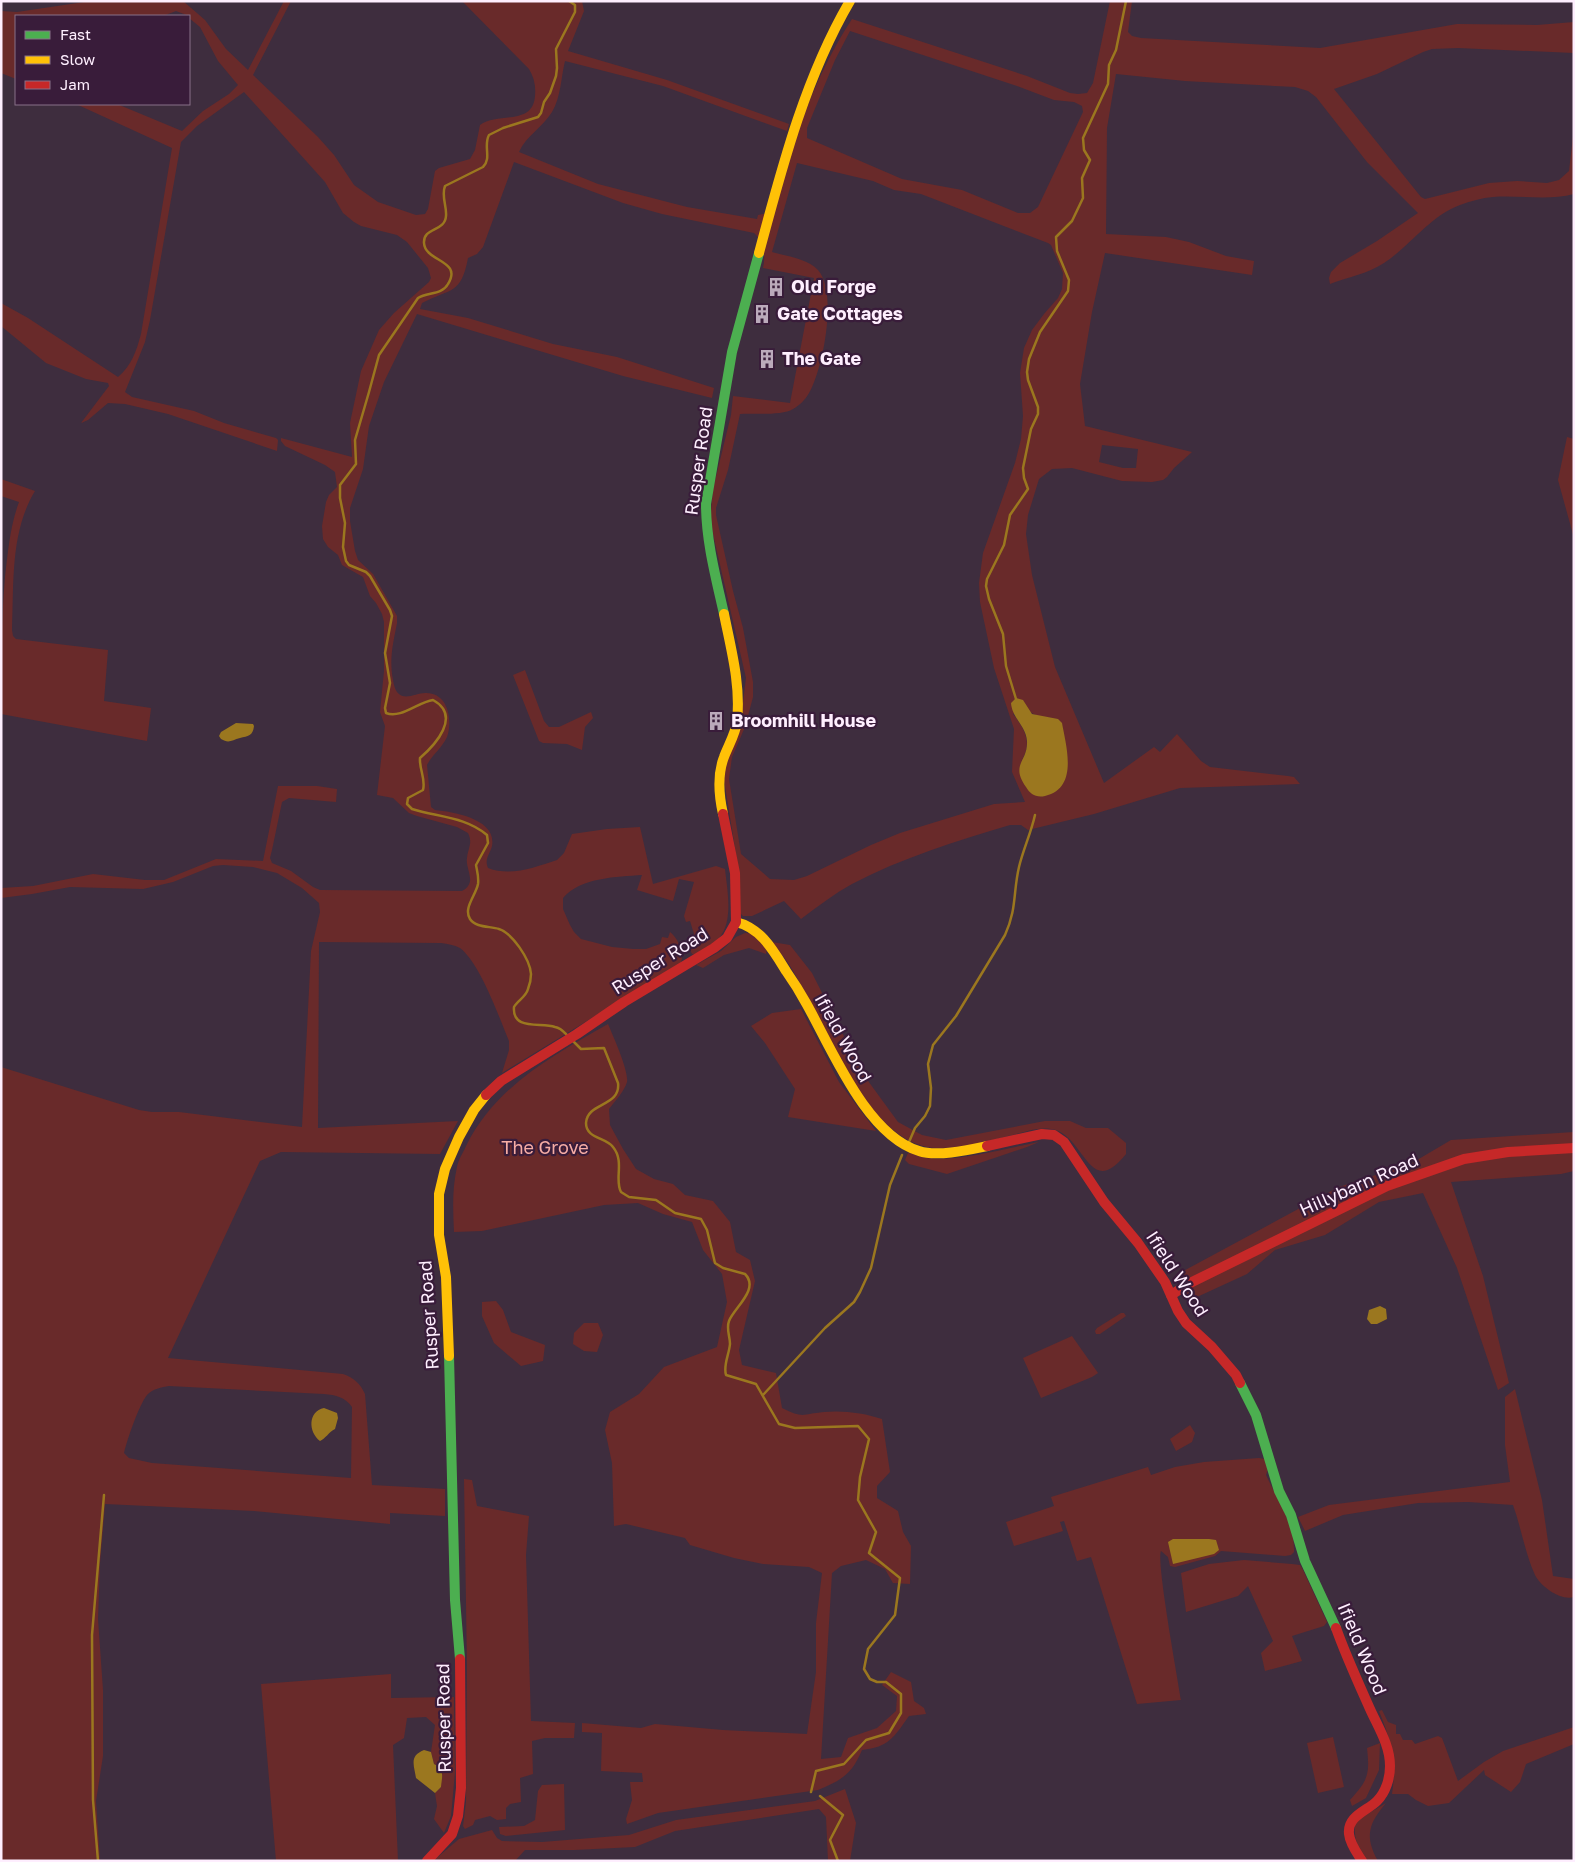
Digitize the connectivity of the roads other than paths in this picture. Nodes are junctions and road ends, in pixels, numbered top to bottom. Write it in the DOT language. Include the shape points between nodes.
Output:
graph roads {
  1 [pos="850,1"];
  2 [pos="736,922"];
  3 [pos="1574,1148"];
  4 [pos="1171,1295"];
  5 [pos="427,1861"];
  6 [pos="1362,1861"];
  1 -- 2 [label="street, Rusper Road" via="819,62 775,192 732,352 706,504 708,538 739,692 738,720 723,760 719,789 735,873"];
  2 -- 4 [label="street, Ifield Wood" via="748,925 761,935 776,953 852,1089 894,1138 918,1151 930,1153 969,1150 1042,1134 1054,1135 1069,1148 1104,1202 1138,1243"];
  2 -- 5 [label="street, Rusper Road" via="727,938 714,948 624,1002 495,1087 478,1104 445,1169 439,1194 439,1235 446,1277 462,1771 458,1816 452,1834"];
  3 -- 4 [label="street, Hillybarn Road" via="1508,1152 1464,1159 1388,1186"];
  4 -- 6 [label="street, Ifield Wood" via="1186,1323 1236,1375 1256,1415 1279,1491 1291,1515 1305,1560 1388,1746 1390,1766 1383,1793 1350,1824 1352,1844"];
}
